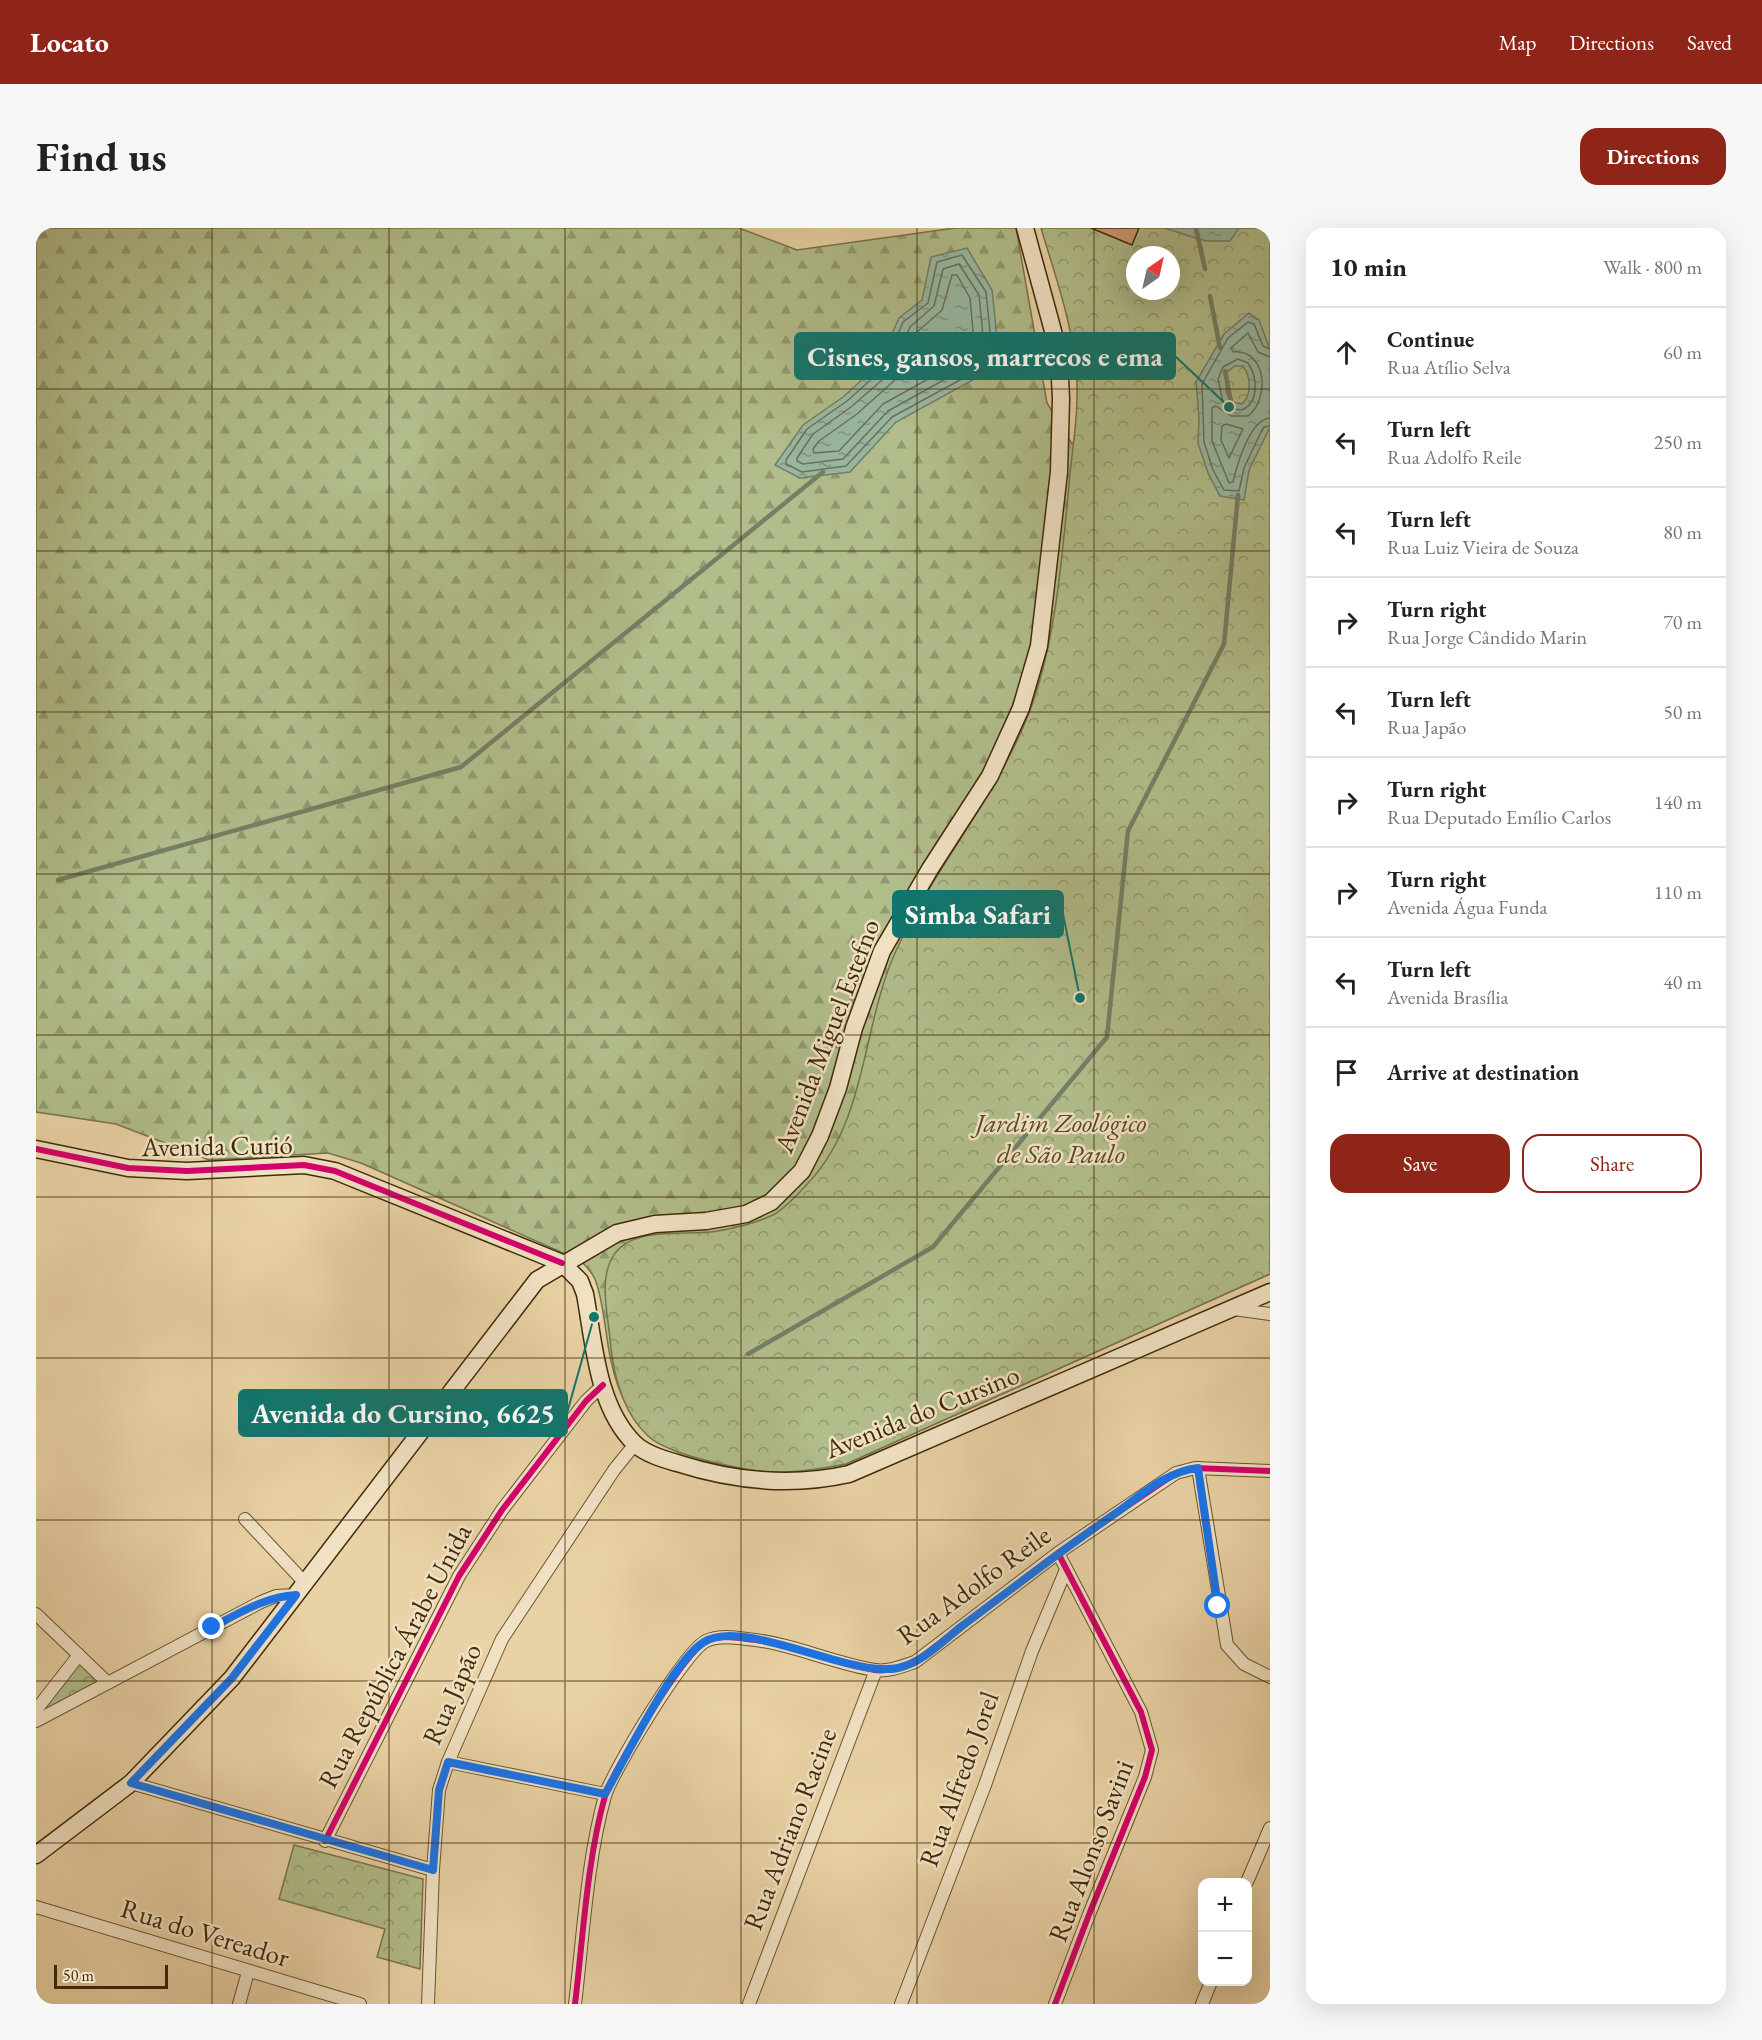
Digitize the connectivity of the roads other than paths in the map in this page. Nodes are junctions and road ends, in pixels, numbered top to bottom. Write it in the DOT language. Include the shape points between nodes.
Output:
graph roads {
  1 [pos="1025,228"];
  2 [pos="36,1149"];
  3 [pos="562,1263"];
  4 [pos="1270,1292"];
  5 [pos="1233,1308"];
  6 [pos="1270,1314"];
  7 [pos="603,1385"];
  8 [pos="635,1444"];
  9 [pos="1198,1468"];
  10 [pos="1270,1471"];
  11 [pos="245,1519"];
  12 [pos="1058,1553"];
  13 [pos="1065,1572"];
  14 [pos="301,1589"];
  15 [pos="36,1614"];
  16 [pos="79,1655"];
  17 [pos="876,1671"];
  18 [pos="1270,1677"];
  19 [pos="108,1683"];
  20 [pos="36,1710"];
  21 [pos="36,1721"];
  22 [pos="448,1762"];
  23 [pos="131,1783"];
  24 [pos="605,1794"];
  25 [pos="1270,1828"];
  26 [pos="325,1840"];
  27 [pos="36,1855"];
  28 [pos="433,1870"];
  29 [pos="1249,1878"];
  30 [pos="36,1907"];
  31 [pos="248,1972"];
  32 [pos="1210,1986"];
  33 [pos="239,2004"];
  34 [pos="360,2004"];
  35 [pos="428,2004"];
  36 [pos="575,2004"];
  37 [pos="749,2004"];
  38 [pos="901,2004"];
  39 [pos="1055,2004"];
  40 [pos="1203,2004"];
  1 -- 3 [label="main road, Avenida Miguel Estefno" via="1055,341 1061,399 1053,548 1039,646 1021,708 990,776 882,951 838,1088 802,1171 771,1202 746,1214 656,1224 617,1233"];
  2 -- 3 [label="main road, Avenida Curió" via="128,1168 186,1172 304,1165 335,1171"];
  3 -- 7 [label="main road" via="580,1281 585,1294"];
  3 -- 14 [label="main road, Avenida Miguel Estefno" via="534,1283"];
  4 -- 5 [label="main road, Avenida do Cursino"];
  5 -- 6 [label="street"];
  5 -- 8 [label="main road, Avenida do Cursino" via="860,1469 825,1479 756,1480 703,1471 647,1452"];
  7 -- 8 [label="main road"];
  7 -- 26 [label="street, Rua República Árabe Unida" via="586,1401 502,1510 459,1576"];
  8 -- 22 [label="street, Rua Japão" via="502,1639"];
  9 -- 10 [label="street, Rua Adolfo Reile"];
  9 -- 12 [label="street, Rua Adolfo Reile" via="1164,1479"];
  9 -- 18 [label="street" via="1227,1645 1249,1668"];
  11 -- 14 [label="street"];
  12 -- 13 [label="street, Rua Alonso Savini"];
  12 -- 17 [label="street, Rua Adolfo Reile" via="915,1662"];
  13 -- 38 [label="street, Rua Alfredo Jorel"];
  13 -- 39 [label="street, Rua Alonso Savini" via="1141,1712 1152,1750 1146,1777"];
  14 -- 19 [label="street" via="261,1602"];
  14 -- 23 [label="main road, Avenida Miguel Estefno" via="232,1678"];
  15 -- 16 [label="street"];
  16 -- 19 [label="street"];
  16 -- 20 [label="street"];
  17 -- 24 [label="street, Rua Adolfo Reile" via="798,1648 749,1639 714,1638 693,1650 657,1703"];
  17 -- 37 [label="street, Rua Adriano Racine"];
  19 -- 21 [label="street"];
  22 -- 24 [label="street"];
  22 -- 28 [label="street, Rua Japão" via="439,1790"];
  23 -- 26 [label="street"];
  23 -- 27 [label="main road, Avenida Miguel Estefno"];
  24 -- 36 [label="street" via="596,1834"];
  25 -- 29 [label="street"];
  26 -- 28 [label="street"];
  28 -- 35 [label="street, Rua Japão"];
  30 -- 31 [label="street, Rua do Vereador"];
  31 -- 33 [label="street"];
  31 -- 34 [label="street, Rua do Vereador"];
  32 -- 40 [label="street"];
}
